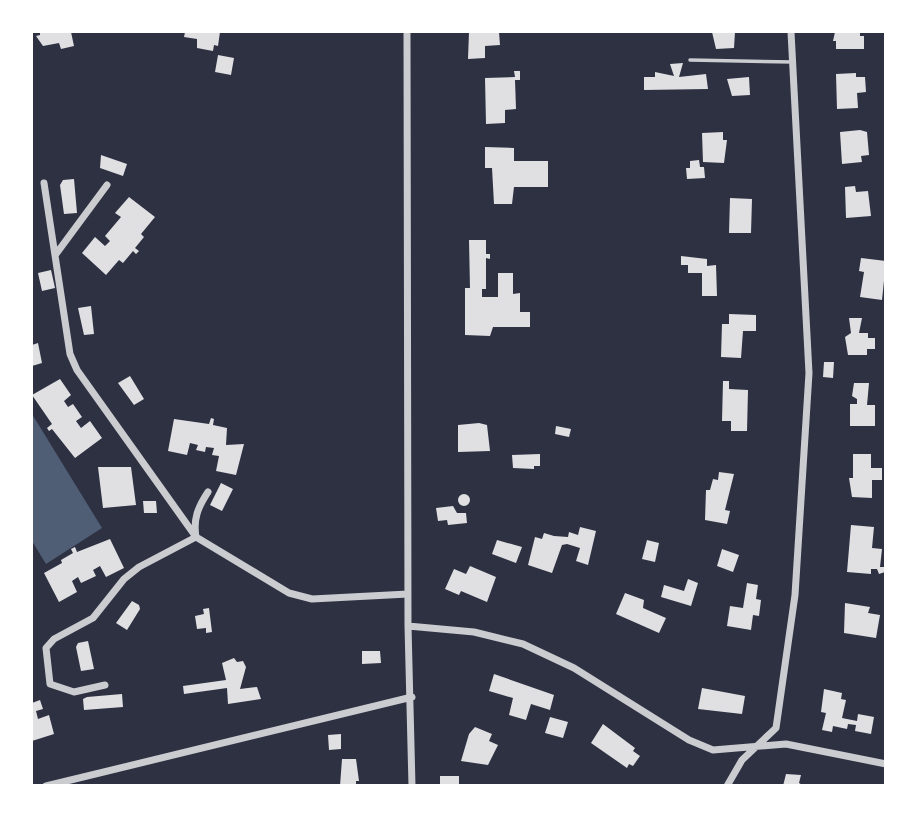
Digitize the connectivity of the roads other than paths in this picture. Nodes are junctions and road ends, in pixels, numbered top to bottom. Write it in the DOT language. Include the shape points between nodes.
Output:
graph roads {
  1 [pos="407,32"];
  2 [pos="791,32"];
  3 [pos="690,60"];
  4 [pos="793,62"];
  5 [pos="44,183"];
  6 [pos="107,185"];
  7 [pos="56,254"];
  8 [pos="208,492"];
  9 [pos="197,537"];
  10 [pos="408,594"];
  11 [pos="408,626"];
  12 [pos="105,685"];
  13 [pos="412,698"];
  14 [pos="756,746"];
  15 [pos="886,764"];
  16 [pos="46,786"];
  17 [pos="412,786"];
  18 [pos="727,786"];
  1 -- 10 [label="street"];
  2 -- 4 [label="street"];
  3 -- 4 [label="lane"];
  4 -- 14 [label="street" via="809,373 796,595 776,728"];
  5 -- 7 [label="street"];
  6 -- 7 [label="street"];
  7 -- 9 [label="street" via="70,354 77,370"];
  8 -- 9 [label="street" via="194,522"];
  9 -- 10 [label="street" via="289,593 312,599"];
  9 -- 12 [label="street" via="139,567 93,618 46,648 50,684 74,692"];
  10 -- 11 [label="street"];
  11 -- 13 [label="street"];
  11 -- 14 [label="street" via="474,632 523,644 586,675 689,740 713,750"];
  13 -- 16 [label="street"];
  13 -- 17 [label="street"];
  14 -- 15 [label="street" via="786,744"];
  14 -- 18 [label="street"];
}
